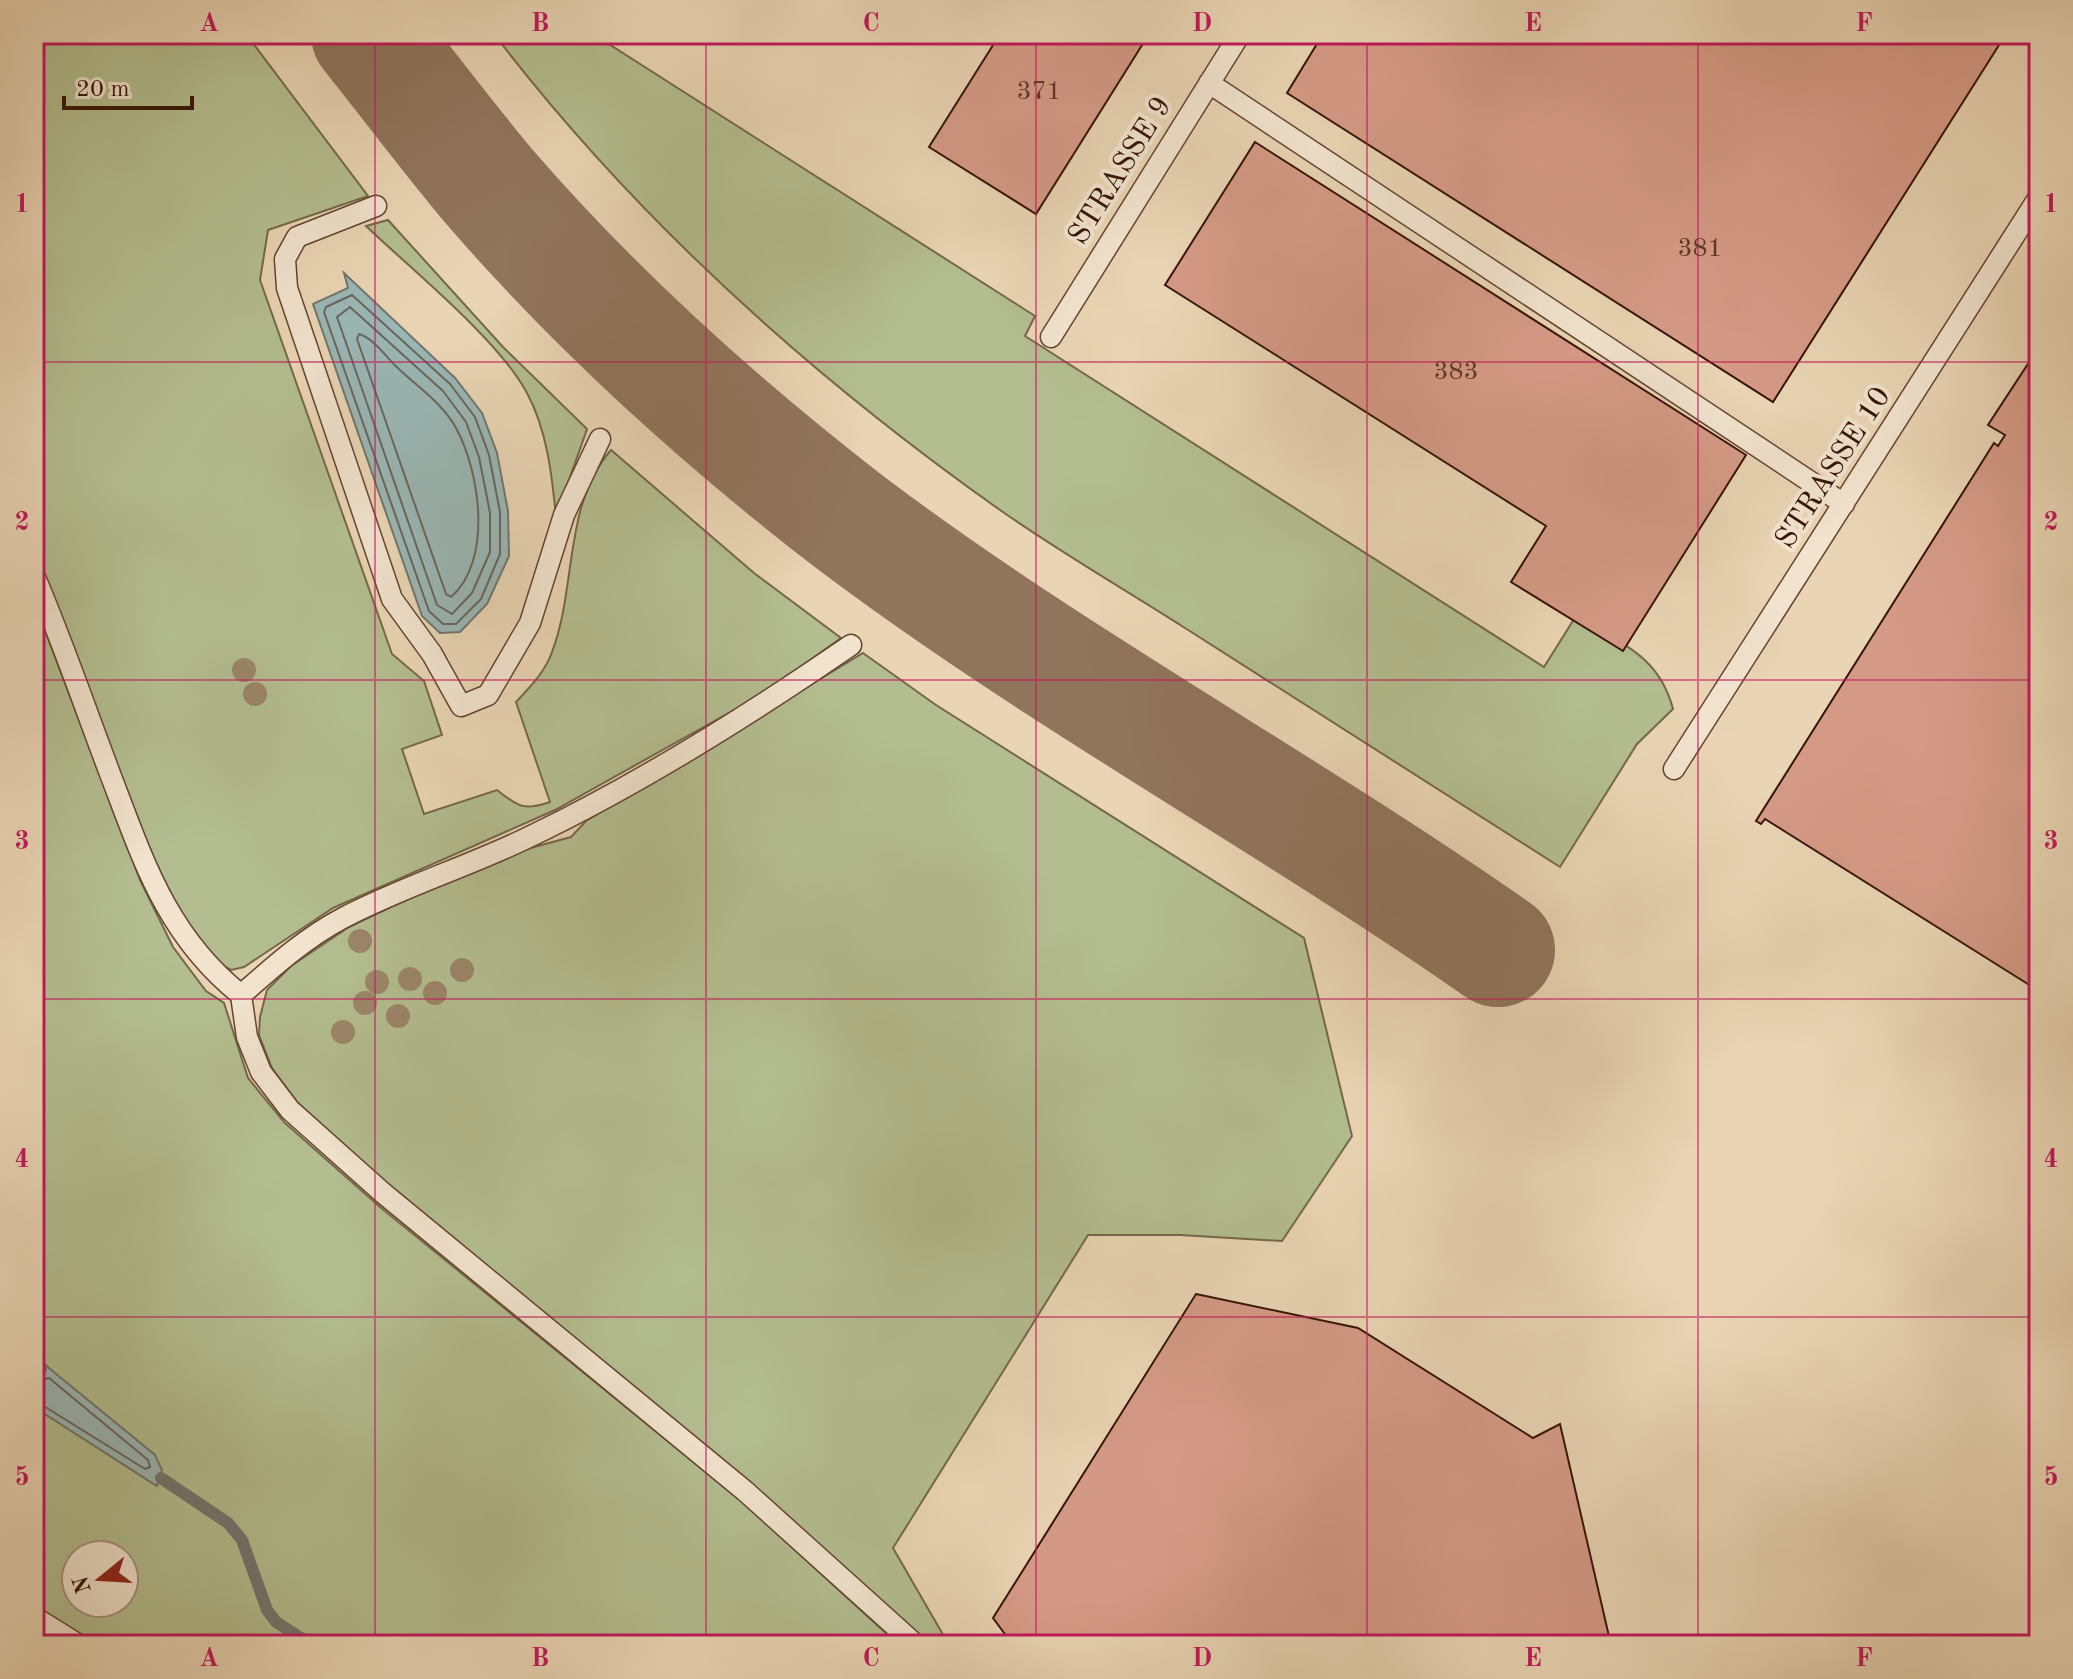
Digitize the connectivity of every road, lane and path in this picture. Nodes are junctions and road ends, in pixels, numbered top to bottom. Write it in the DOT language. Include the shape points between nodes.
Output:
graph roads {
  1 [pos="1240,34"];
  2 [pos="1209,83"];
  3 [pos="2039,197"];
  4 [pos="376,206"];
  5 [pos="1051,337"];
  6 [pos="600,439"];
  7 [pos="1844,504"];
  8 [pos="34,575"];
  9 [pos="851,645"];
  10 [pos="1674,769"];
  11 [pos="241,995"];
  12 [pos="34,1617"];
  13 [pos="79,1645"];
  14 [pos="916,1645"];
  1 -- 2 [label="lane, STRASSE 9"];
  2 -- 5 [label="lane, STRASSE 9"];
  2 -- 7 [label="lane"];
  3 -- 7 [label="lane, STRASSE 10"];
  4 -- 6 [label="lane" via="297,237 285,259 287,288 392,599 461,706 488,695 530,623 564,515"];
  7 -- 10 [label="lane, STRASSE 10"];
  8 -- 11 [label="lane" via="151,881 185,940"];
  9 -- 11 [label="lane" via="766,703 577,813 341,919 285,956"];
  11 -- 14 [label="lane" via="247,1037 261,1072 290,1110 745,1491"];
  12 -- 13 [label="lane"];
}
